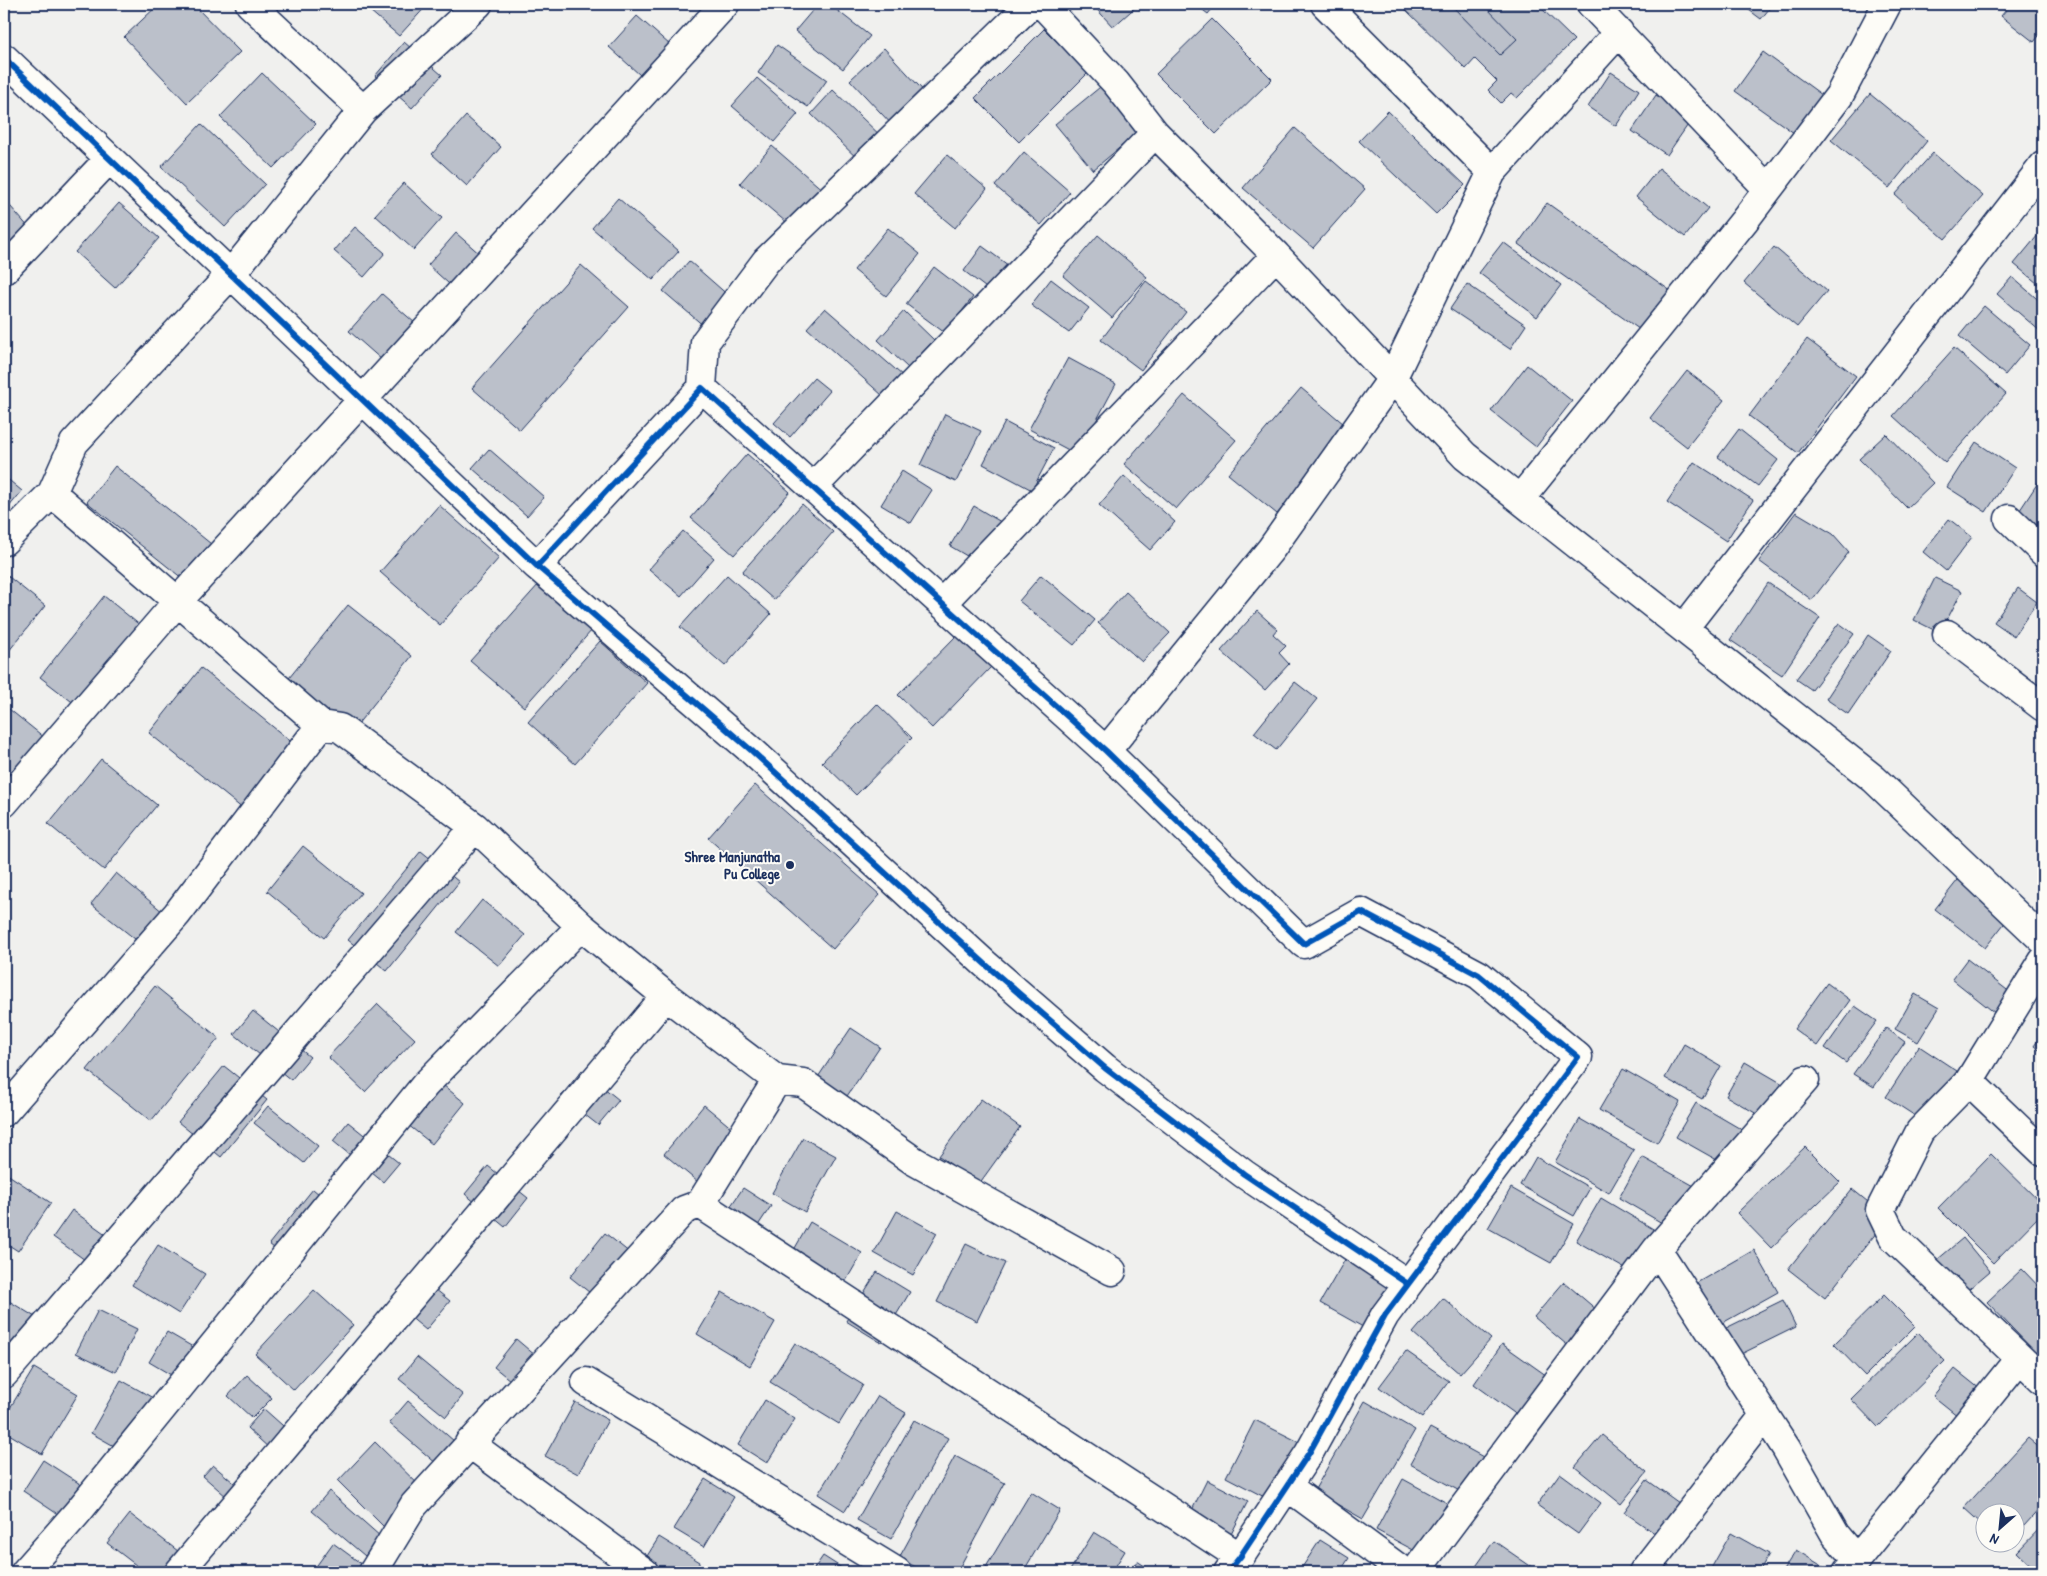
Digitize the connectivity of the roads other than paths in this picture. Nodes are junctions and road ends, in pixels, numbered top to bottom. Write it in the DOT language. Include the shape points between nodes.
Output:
graph roads {
  1 [pos="250,4"];
  2 [pos="478,4"];
  3 [pos="725,4"];
  4 [pos="1031,4"];
  5 [pos="1042,4"];
  6 [pos="1325,4"];
  7 [pos="1591,4"];
  8 [pos="1887,4"];
  9 [pos="1619,32"];
  10 [pos="4,58"];
  11 [pos="363,110"];
  12 [pos="1155,133"];
  13 [pos="110,159"];
  14 [pos="2043,166"];
  15 [pos="1492,172"];
  16 [pos="1768,189"];
  17 [pos="1276,255"];
  18 [pos="4,270"];
  19 [pos="231,274"];
  20 [pos="1392,379"];
  21 [pos="702,388"];
  22 [pos="363,400"];
  23 [pos="813,488"];
  24 [pos="52,493"];
  25 [pos="1520,499"];
  26 [pos="2009,519"];
  27 [pos="4,541"];
  28 [pos="2043,552"];
  29 [pos="537,566"];
  30 [pos="178,602"];
  31 [pos="942,603"];
  32 [pos="1684,628"];
  33 [pos="1947,634"];
  34 [pos="2043,707"];
  35 [pos="321,725"];
  36 [pos="1106,751"];
  37 [pos="4,803"];
  38 [pos="475,827"];
  39 [pos="581,926"];
  40 [pos="2043,940"];
  41 [pos="2043,961"];
  42 [pos="666,996"];
  43 [pos="777,1080"];
  44 [pos="1806,1080"];
  45 [pos="1969,1081"];
  46 [pos="4,1112"];
  47 [pos="2043,1152"];
  48 [pos="700,1204"];
  49 [pos="1657,1249"];
  50 [pos="1112,1271"];
  51 [pos="1408,1284"];
  52 [pos="2020,1359"];
  53 [pos="4,1374"];
  54 [pos="2043,1380"];
  55 [pos="586,1382"];
  56 [pos="1764,1416"];
  57 [pos="468,1444"];
  58 [pos="1287,1486"];
  59 [pos="1234,1565"];
  60 [pos="1852,1566"];
  61 [pos="25,1572"];
  62 [pos="179,1572"];
  63 [pos="373,1572"];
  64 [pos="644,1572"];
  65 [pos="897,1572"];
  66 [pos="1404,1572"];
  67 [pos="1415,1572"];
  68 [pos="1643,1572"];
  1 -- 11 [label="street"];
  2 -- 11 [label="street"];
  3 -- 22 [label="street"];
  4 -- 21 [label="street" via="766,261 705,342"];
  5 -- 12 [label="street" via="1116,83"];
  6 -- 15 [label="street"];
  7 -- 9 [label="street"];
  8 -- 16 [label="street" via="1839,96"];
  9 -- 15 [label="street"];
  9 -- 16 [label="street"];
  10 -- 13 [label="street"];
  11 -- 19 [label="street"];
  12 -- 17 [label="street"];
  12 -- 23 [label="street"];
  13 -- 18 [label="street"];
  13 -- 19 [label="street"];
  14 -- 32 [label="street"];
  15 -- 20 [label="street"];
  16 -- 25 [label="street"];
  17 -- 20 [label="street"];
  17 -- 31 [label="street"];
  19 -- 22 [label="street"];
  19 -- 24 [label="street" via="74,443"];
  20 -- 25 [label="street" via="1465,456"];
  20 -- 36 [label="street" via="1271,548"];
  21 -- 23 [label="street"];
  21 -- 29 [label="street"];
  22 -- 29 [label="street"];
  22 -- 30 [label="street"];
  23 -- 31 [label="street"];
  24 -- 27 [label="street"];
  24 -- 30 [label="street"];
  25 -- 32 [label="street"];
  26 -- 28 [label="street"];
  29 -- 51 [label="street" via="752,751 985,964 1105,1068 1244,1174"];
  30 -- 35 [label="street"];
  30 -- 37 [label="street"];
  31 -- 36 [label="street"];
  32 -- 40 [label="street" via="1874,779"];
  33 -- 34 [label="street"];
  35 -- 38 [label="street" via="340,728"];
  35 -- 46 [label="street" via="177,914"];
  36 -- 51 [label="street" via="1304,944 1362,912 1479,975 1578,1057"];
  38 -- 39 [label="street"];
  38 -- 53 [label="street"];
  39 -- 42 [label="street"];
  39 -- 61 [label="street" via="425,1084 77,1513"];
  41 -- 45 [label="street"];
  42 -- 43 [label="street"];
  42 -- 62 [label="street"];
  43 -- 48 [label="street"];
  43 -- 50 [label="street" via="803,1084 914,1161"];
  44 -- 49 [label="street"];
  45 -- 47 [label="street"];
  45 -- 52 [label="street" via="1920,1131 1880,1210 1894,1237"];
  48 -- 57 [label="street" via="684,1210"];
  48 -- 59 [label="street"];
  49 -- 56 [label="street"];
  49 -- 67 [label="street"];
  51 -- 58 [label="street" via="1385,1315 1309,1453"];
  52 -- 54 [label="street"];
  52 -- 60 [label="street"];
  55 -- 65 [label="street"];
  56 -- 60 [label="street" via="1786,1448"];
  56 -- 68 [label="street"];
  57 -- 63 [label="street" via="414,1505"];
  57 -- 64 [label="street"];
  58 -- 59 [label="street"];
  58 -- 66 [label="street"];
}
